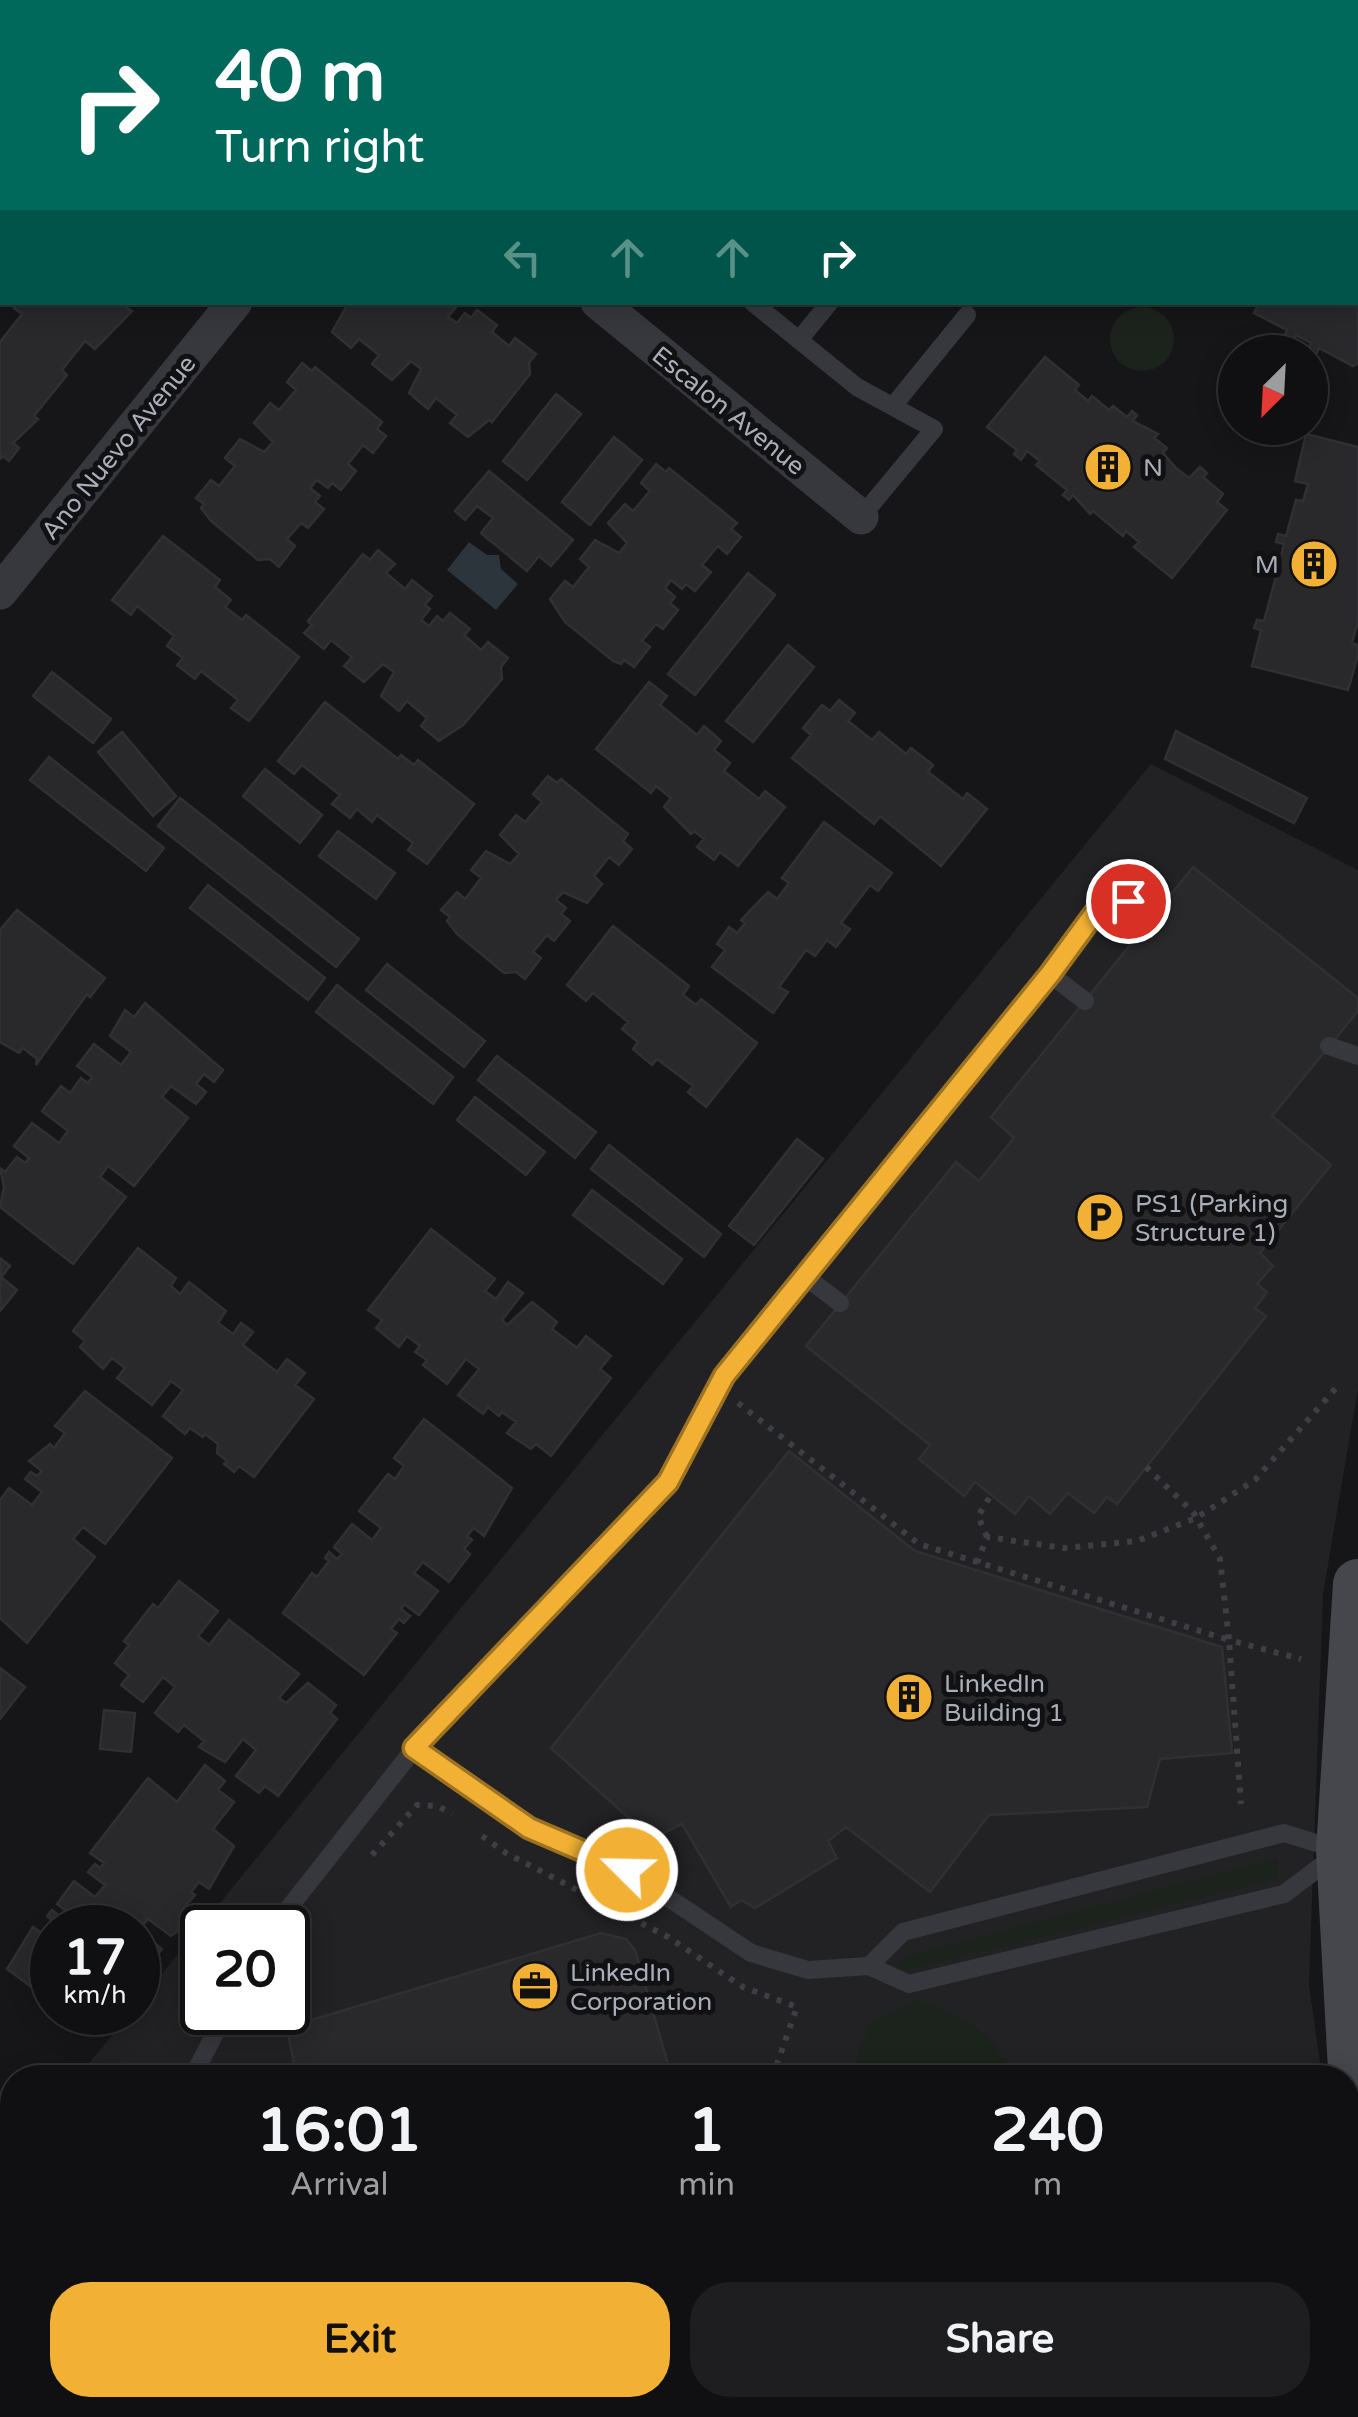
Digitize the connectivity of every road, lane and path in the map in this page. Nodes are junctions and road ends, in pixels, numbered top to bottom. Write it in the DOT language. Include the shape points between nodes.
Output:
graph roads {
  1 [pos="233,305"];
  2 [pos="602,305"];
  3 [pos="756,305"];
  4 [pos="828,305"];
  5 [pos="967,314"];
  6 [pos="800,340"];
  7 [pos="893,406"];
  8 [pos="861,517"];
  9 [pos="0,592"];
  10 [pos="1156,912"];
  11 [pos="1050,974"];
  12 [pos="1085,1001"];
  13 [pos="1329,1046"];
  14 [pos="1358,1056"];
  15 [pos="806,1277"];
  16 [pos="840,1303"];
  17 [pos="719,1388"];
  18 [pos="1336,1388"];
  19 [pos="1146,1468"];
  20 [pos="991,1494"];
  21 [pos="1196,1518"];
  22 [pos="987,1537"];
  23 [pos="977,1564"];
  24 [pos="1358,1584"];
  25 [pos="1228,1640"];
  26 [pos="1301,1659"];
  27 [pos="414,1748"];
  28 [pos="1241,1804"];
  29 [pos="1349,1849"];
  30 [pos="372,1854"];
  31 [pos="291,1905"];
  32 [pos="869,1966"];
  33 [pos="214,2035"];
  34 [pos="199,2065"];
  35 [pos="776,2065"];
  36 [pos="1355,2065"];
  37 [pos="0,2110"];
  38 [pos="0,2121"];
  1 -- 9 [label="street, Ano Nuevo Avenue"];
  2 -- 8 [label="street, Escalon Avenue"];
  3 -- 6 [label="lane"];
  4 -- 6 [label="lane"];
  5 -- 7 [label="lane"];
  6 -- 7 [label="lane" via="857,387"];
  7 -- 8 [label="lane" via="934,429"];
  10 -- 11 [label="lane" via="1128,901 1097,910"];
  11 -- 12 [label="lane"];
  11 -- 15 [label="lane"];
  13 -- 14 [label="lane"];
  15 -- 16 [label="lane"];
  15 -- 17 [label="lane"];
  17 -- 23 [label="path" via="919,1544"];
  17 -- 27 [label="lane" via="668,1482"];
  18 -- 21 [label="path" via="1256,1480"];
  19 -- 21 [label="path"];
  20 -- 22 [label="path" via="978,1516"];
  21 -- 22 [label="path" via="1137,1541 1064,1548"];
  21 -- 25 [label="path" via="1220,1559"];
  22 -- 23 [label="path"];
  23 -- 25 [label="path"];
  24 -- 29 [label="main road"];
  25 -- 26 [label="path"];
  25 -- 28 [label="path"];
  27 -- 31 [label="lane"];
  27 -- 32 [label="lane" via="493,1806 627,1870 751,1954 808,1970"];
  29 -- 32 [label="lane" via="1284,1894 909,1984"];
  29 -- 32 [label="lane" via="1284,1833 903,1932"];
  29 -- 36 [label="main road"];
  30 -- 35 [label="path" via="417,1806 438,1806 506,1853 668,1936 743,1987 796,2008"];
  33 -- 34 [label="lane"];
  37 -- 38 [label="lane"];
}
